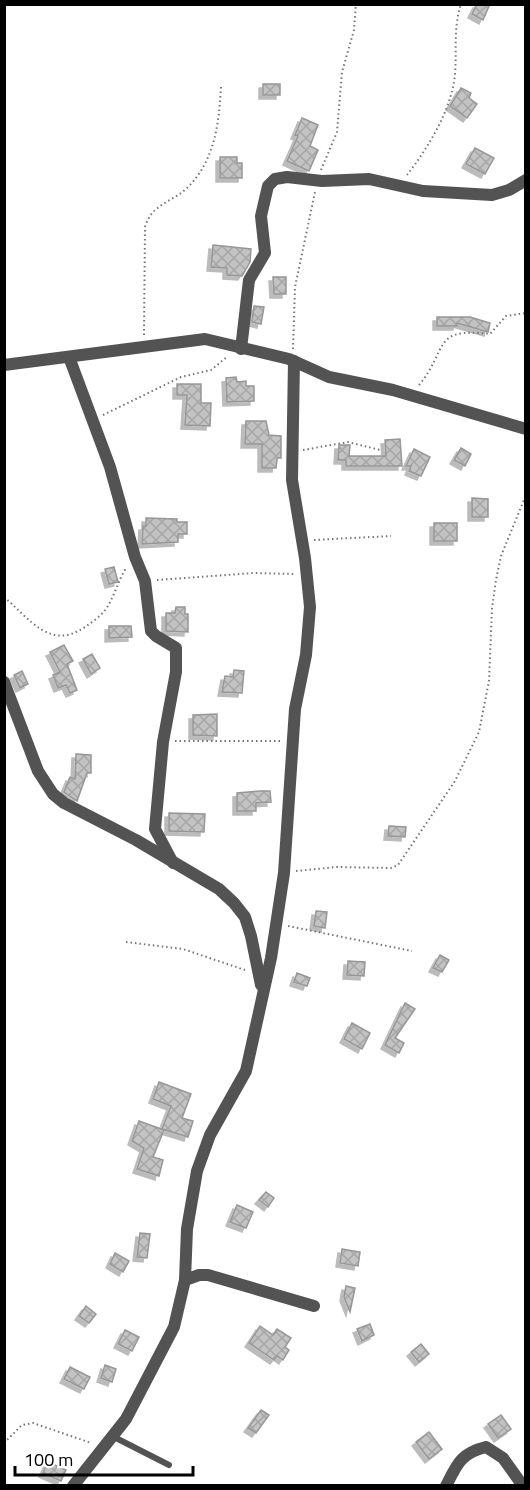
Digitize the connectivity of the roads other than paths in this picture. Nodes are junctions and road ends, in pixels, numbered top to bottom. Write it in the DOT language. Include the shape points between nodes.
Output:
graph roads {
  1 [pos="525,180"];
  2 [pos="241,349"];
  3 [pos="69,357"];
  4 [pos="292,360"];
  5 [pos="4,365"];
  6 [pos="525,429"];
  7 [pos="5,685"];
  8 [pos="172,863"];
  9 [pos="263,996"];
  10 [pos="185,1280"];
  11 [pos="314,1306"];
  12 [pos="114,1437"];
  13 [pos="169,1466"];
  14 [pos="73,1485"];
  15 [pos="446,1485"];
  16 [pos="524,1485"];
  1 -- 2 [label="street" via="492,195 423,191 369,180 275,179 268,186 260,226 265,253 249,280"];
  2 -- 3 [label="street" via="201,338"];
  2 -- 4 [label="street"];
  3 -- 5 [label="street"];
  3 -- 8 [label="street" via="110,467 145,581 151,631 172,643 177,654 155,828"];
  4 -- 6 [label="street" via="329,377 393,390"];
  4 -- 9 [label="street" via="293,494 307,575 308,633 292,741 284,873"];
  7 -- 8 [label="street" via="38,771 53,794"];
  8 -- 9 [label="street" via="219,890 245,917"];
  9 -- 10 [label="street" via="246,1071 210,1135 197,1171 187,1229"];
  10 -- 11 [label="street" via="208,1275"];
  10 -- 12 [label="street" via="174,1327 136,1404"];
  12 -- 13 [label="lane"];
  12 -- 14 [label="street"];
  15 -- 16 [label="street" via="469,1451 486,1447 503,1458"];
}
